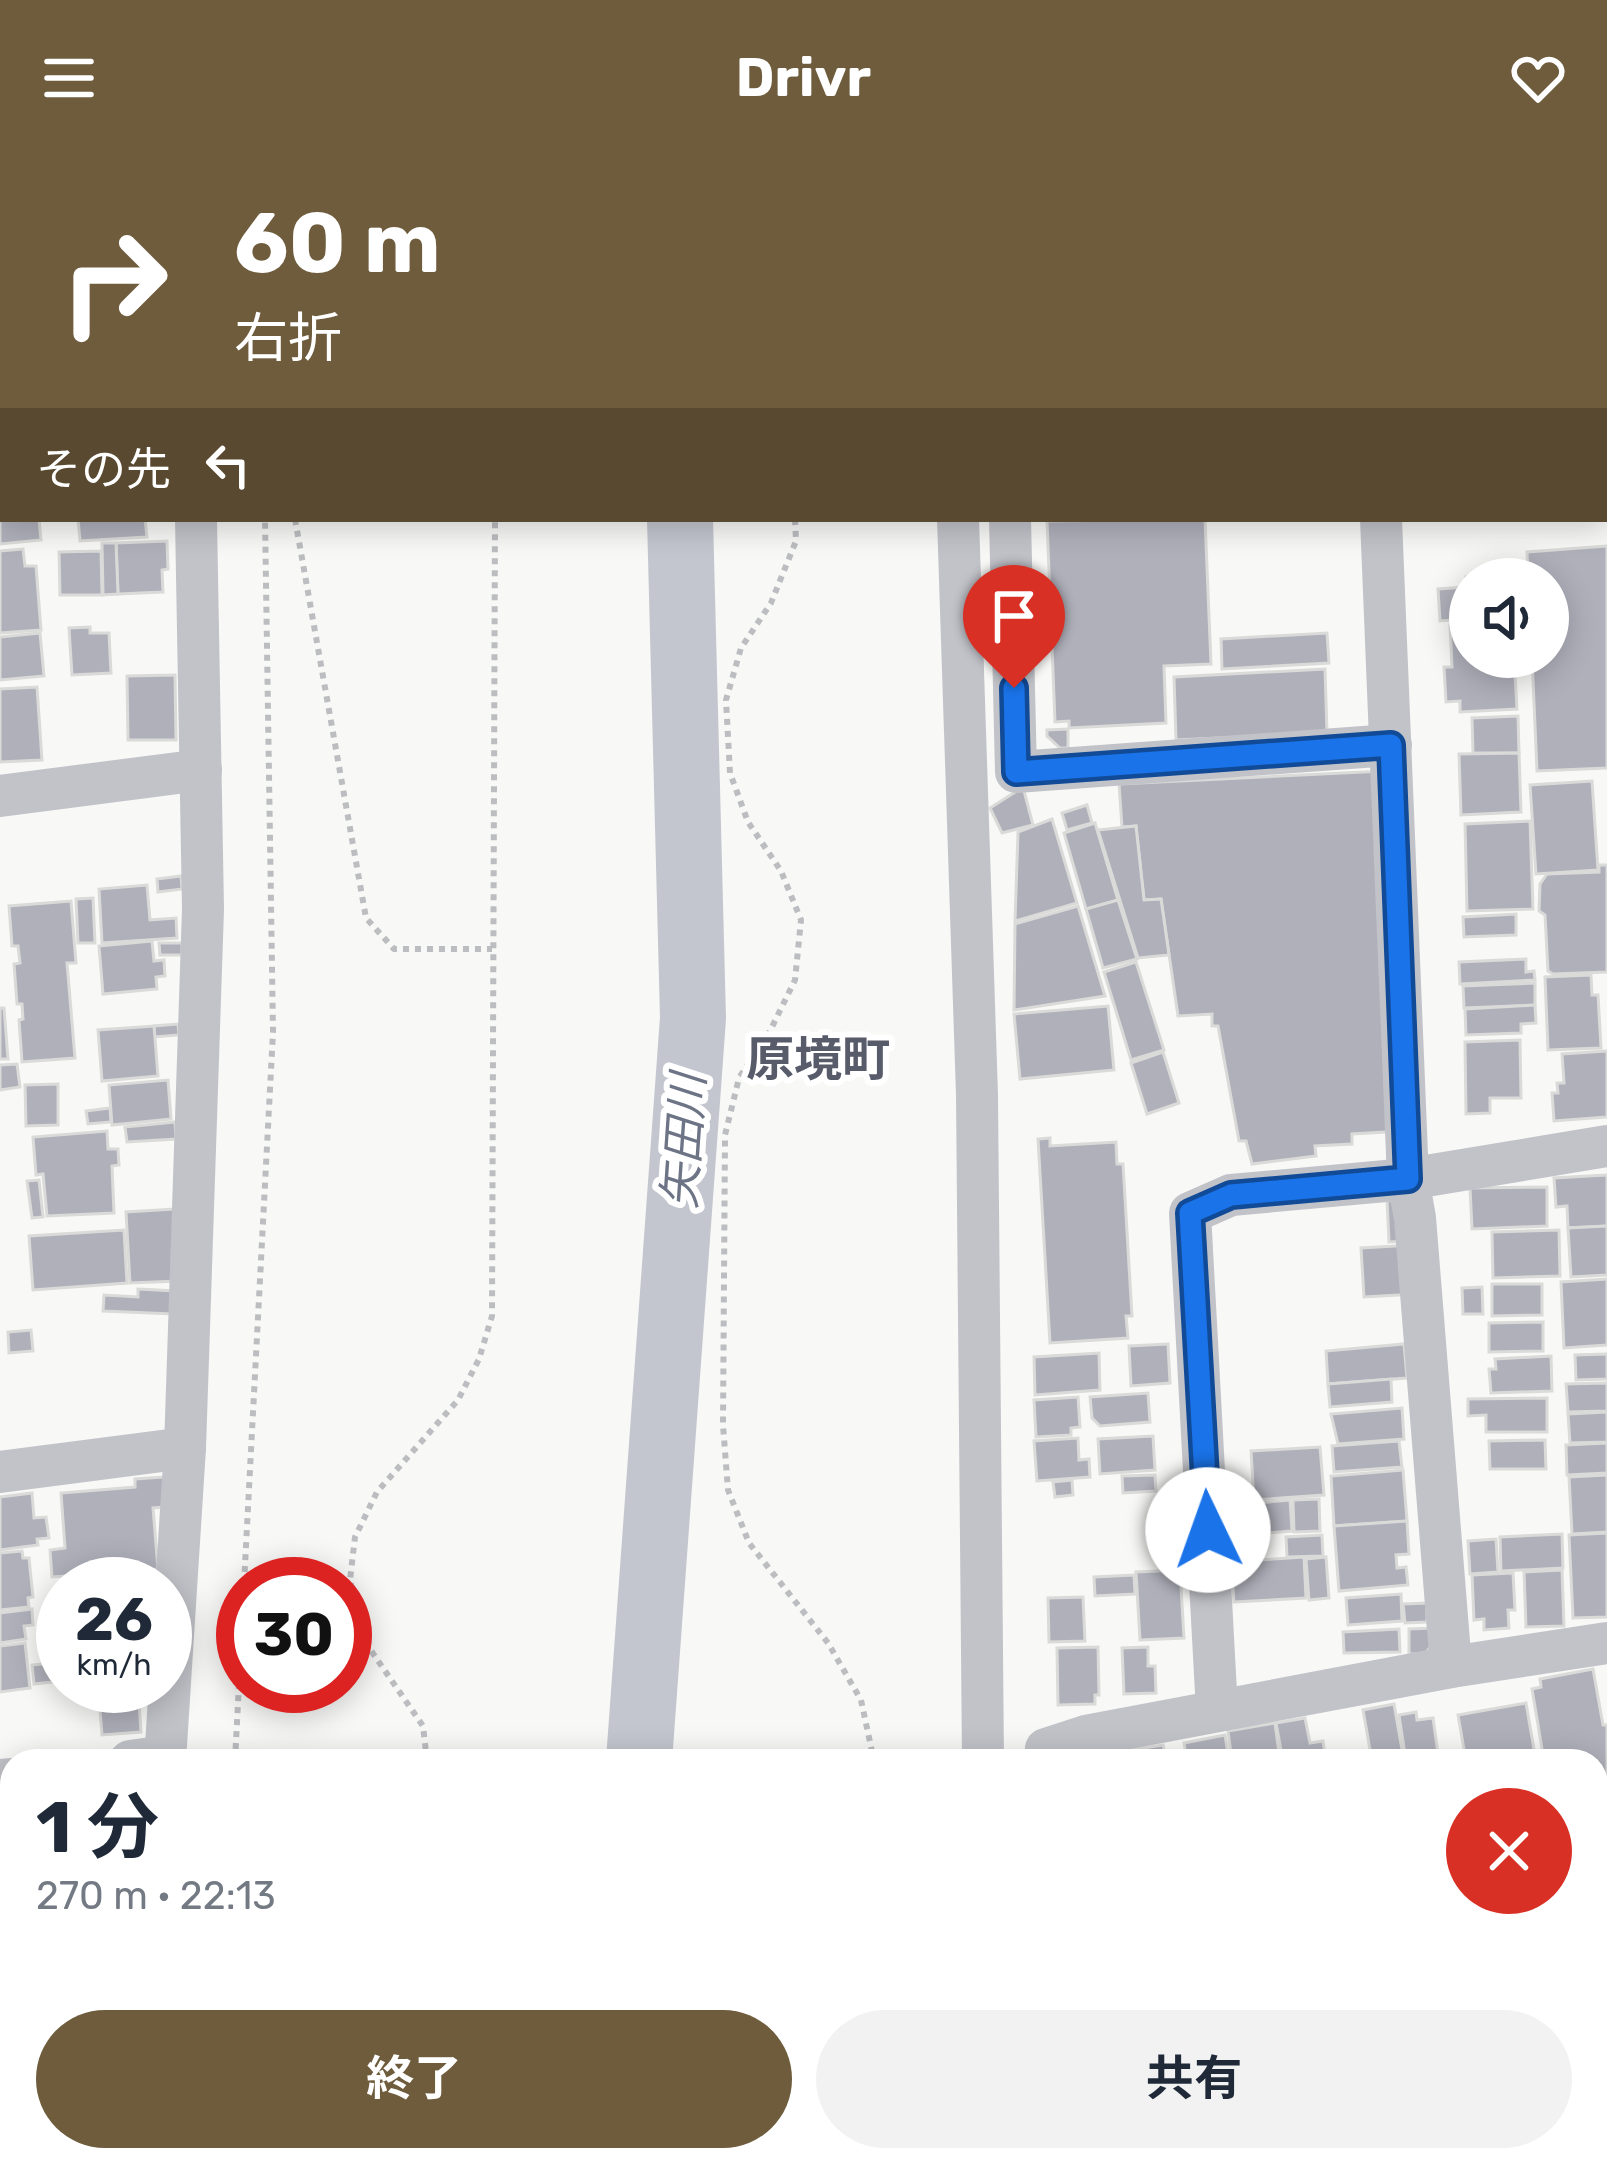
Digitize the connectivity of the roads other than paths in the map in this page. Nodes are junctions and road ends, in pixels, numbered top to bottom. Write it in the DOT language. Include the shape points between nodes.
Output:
graph roads {
  1 [pos="196,522"];
  2 [pos="958,522"];
  3 [pos="1010,522"];
  4 [pos="1381,522"];
  5 [pos="1391,745"];
  6 [pos="201,770"];
  7 [pos="0,796"];
  8 [pos="1607,1146"];
  9 [pos="1408,1179"];
  10 [pos="185,1448"];
  11 [pos="0,1472"];
  12 [pos="1607,1642"];
  13 [pos="1451,1667"];
  14 [pos="1217,1711"];
  15 [pos="155,1749"];
  16 [pos="983,1749"];
  17 [pos="1046,1749"];
  1 -- 6 [label="street"];
  2 -- 16 [label="street" via="977,1095"];
  3 -- 5 [label="street" via="1016,772"];
  4 -- 5 [label="street"];
  5 -- 9 [label="street"];
  6 -- 7 [label="street"];
  6 -- 10 [label="street"];
  8 -- 9 [label="street"];
  9 -- 13 [label="street"];
  9 -- 14 [label="street" via="1231,1195 1190,1213"];
  10 -- 11 [label="street"];
  10 -- 15 [label="street"];
  12 -- 13 [label="street"];
  13 -- 14 [label="street"];
  14 -- 17 [label="street"];
}
